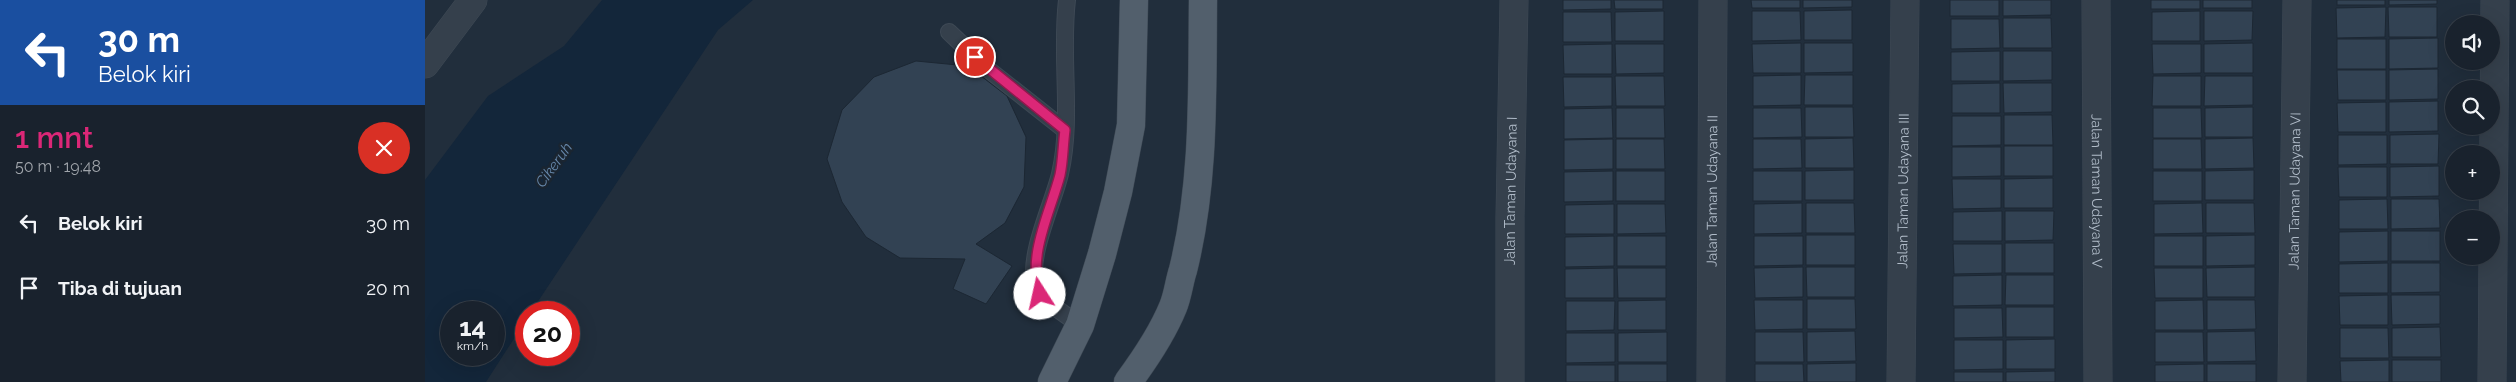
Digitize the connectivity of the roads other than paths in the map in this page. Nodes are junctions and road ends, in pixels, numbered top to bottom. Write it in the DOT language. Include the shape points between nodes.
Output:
graph roads {
  1 [pos="473,0"];
  2 [pos="1067,0"];
  3 [pos="1135,0"];
  4 [pos="1203,0"];
  5 [pos="1514,0"];
  6 [pos="1713,0"];
  7 [pos="1905,0"];
  8 [pos="2096,0"];
  9 [pos="2297,0"];
  10 [pos="2495,0"];
  11 [pos="949,32"];
  12 [pos="425,64"];
  13 [pos="1065,130"];
  14 [pos="1080,325"];
  15 [pos="1052,382"];
  16 [pos="1128,382"];
  17 [pos="1510,382"];
  18 [pos="1711,382"];
  19 [pos="1901,382"];
  20 [pos="2098,382"];
  21 [pos="2292,382"];
  22 [pos="2492,382"];
  1 -- 12 [label="street"];
  2 -- 13 [label="lane" via="1064,24"];
  3 -- 14 [label="main road" via="1131,125 1103,254"];
  4 -- 16 [label="main road" via="1201,106 1191,240 1173,306 1146,358"];
  5 -- 17 [label="street, Jalan Taman Udayana I"];
  6 -- 18 [label="street, Jalan Taman Udayana II"];
  7 -- 19 [label="street, Jalan Taman Udayana III"];
  8 -- 20 [label="street, Jalan Taman Udayana V"];
  9 -- 21 [label="street, Jalan Taman Udayana VI"];
  10 -- 22 [label="street"];
  11 -- 13 [label="lane" via="989,70"];
  13 -- 14 [label="lane" via="1060,174 1036,255 1035,279 1040,294"];
  14 -- 15 [label="main road"];
}
